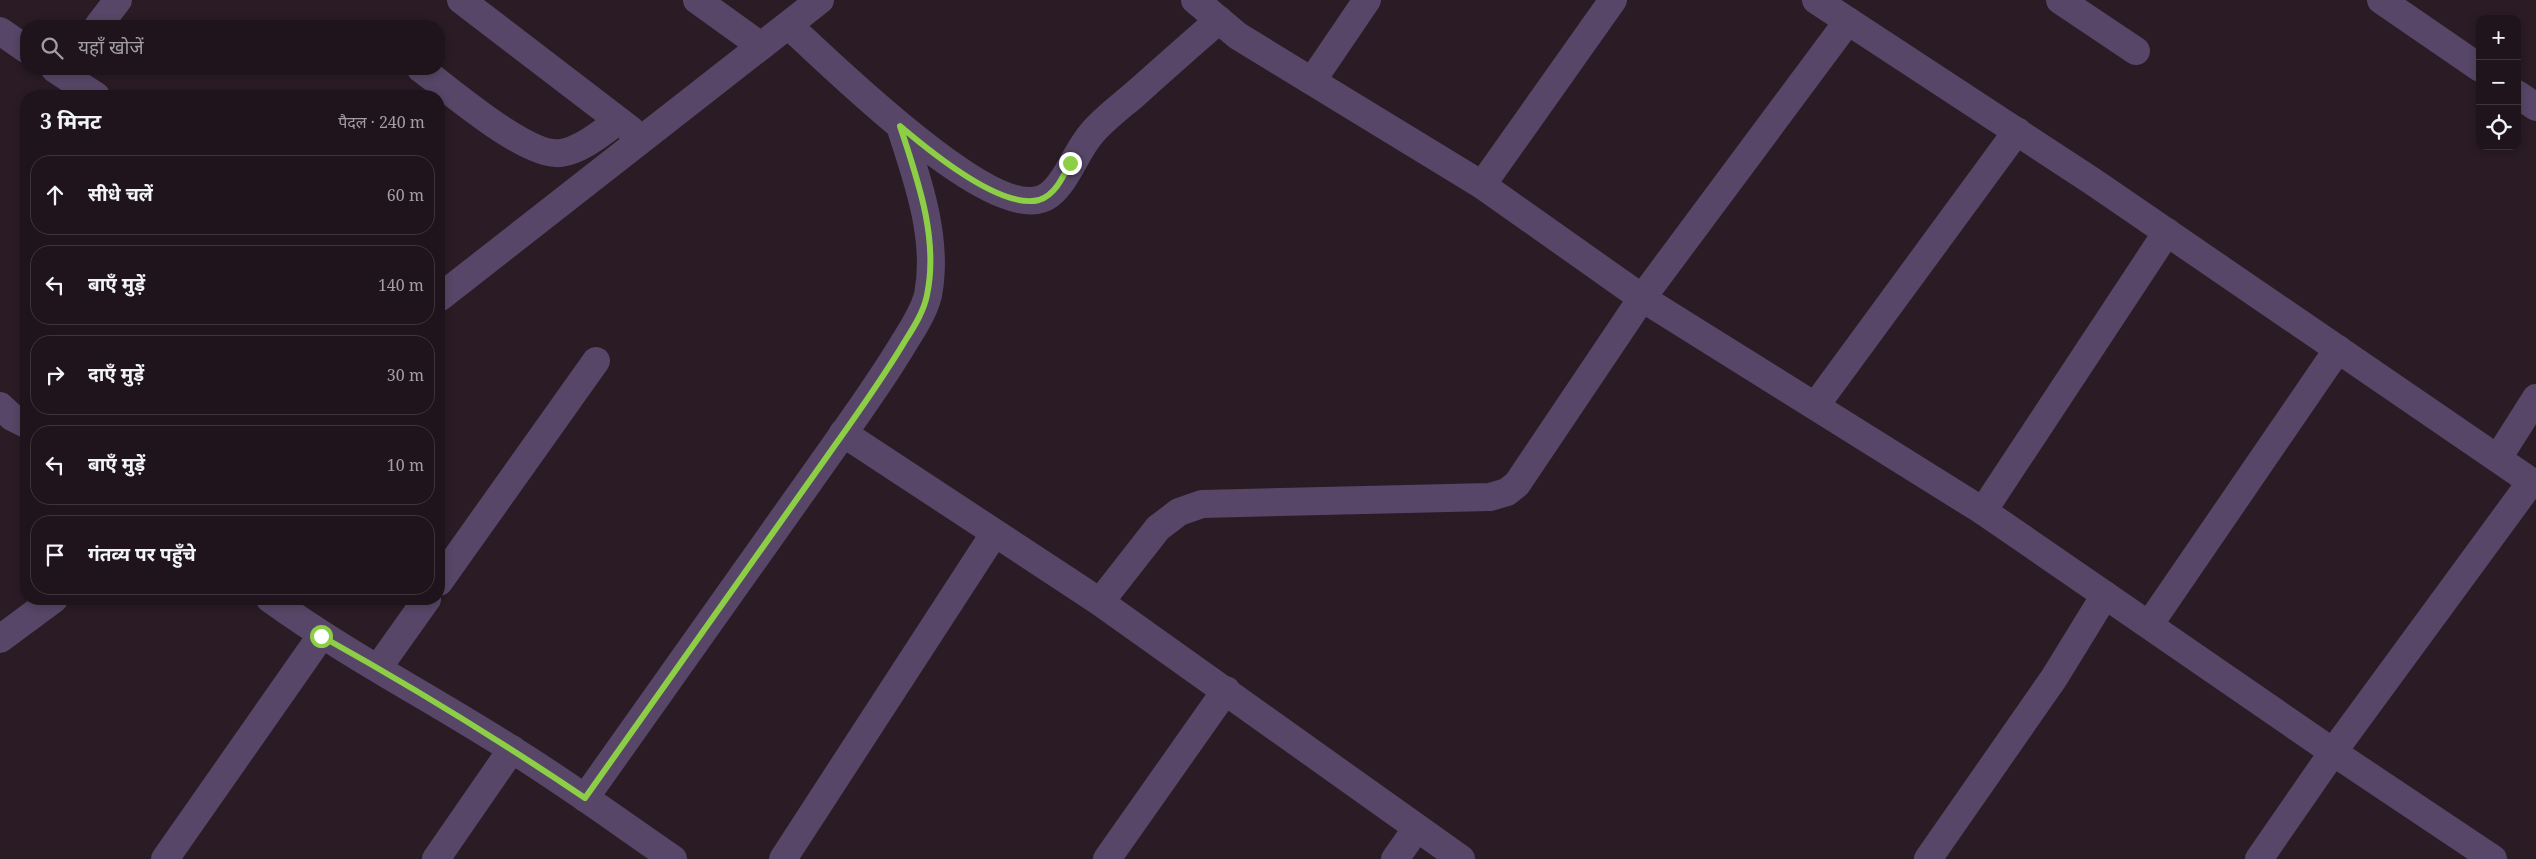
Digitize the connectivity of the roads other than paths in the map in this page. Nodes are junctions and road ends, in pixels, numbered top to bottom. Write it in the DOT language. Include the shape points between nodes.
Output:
graph roads {
  1 [pos="118,0"];
  2 [pos="460,0"];
  3 [pos="698,0"];
  4 [pos="820,0"];
  5 [pos="1195,0"];
  6 [pos="1367,0"];
  7 [pos="1613,0"];
  8 [pos="1816,0"];
  9 [pos="2060,0"];
  10 [pos="2380,0"];
  11 [pos="103,20"];
  12 [pos="1218,20"];
  13 [pos="1848,21"];
  14 [pos="789,26"];
  15 [pos="0,31"];
  16 [pos="20,45"];
  17 [pos="761,46"];
  18 [pos="2136,51"];
  19 [pos="2476,65"];
  20 [pos="67,75"];
  21 [pos="429,75"];
  22 [pos="1312,81"];
  23 [pos="88,90"];
  24 [pos="2521,97"];
  25 [pos="2536,107"];
  26 [pos="618,121"];
  27 [pos="900,126"];
  28 [pos="2017,131"];
  29 [pos="642,139"];
  30 [pos="1482,185"];
  31 [pos="2167,232"];
  32 [pos="445,293"];
  33 [pos="1642,298"];
  34 [pos="2338,349"];
  35 [pos="596,361"];
  36 [pos="2536,398"];
  37 [pos="1816,405"];
  38 [pos="0,406"];
  39 [pos="20,421"];
  40 [pos="843,433"];
  41 [pos="2498,458"];
  42 [pos="2533,483"];
  43 [pos="1983,510"];
  44 [pos="994,534"];
  45 [pos="445,574"];
  46 [pos="2105,595"];
  47 [pos="1100,602"];
  48 [pos="46,605"];
  49 [pos="278,605"];
  50 [pos="423,605"];
  51 [pos="2149,625"];
  52 [pos="321,636"];
  53 [pos="0,639"];
  54 [pos="378,668"];
  55 [pos="1226,690"];
  56 [pos="512,750"];
  57 [pos="2333,752"];
  58 [pos="585,798"];
  59 [pos="1418,828"];
  60 [pos="165,859"];
  61 [pos="436,859"];
  62 [pos="674,859"];
  63 [pos="783,859"];
  64 [pos="1107,859"];
  65 [pos="1395,859"];
  66 [pos="1461,859"];
  67 [pos="1928,859"];
  68 [pos="2259,859"];
  69 [pos="2493,859"];
  1 -- 11 [label="street"];
  2 -- 26 [label="street"];
  3 -- 17 [label="street"];
  4 -- 14 [label="street"];
  5 -- 12 [label="street"];
  6 -- 22 [label="street"];
  7 -- 30 [label="street"];
  8 -- 13 [label="street"];
  9 -- 18 [label="street"];
  10 -- 19 [label="street"];
  12 -- 22 [label="street"];
  12 -- 27 [label="street" via="1092,132 1060,183 1038,200 1012,197 954,169"];
  13 -- 28 [label="street"];
  13 -- 33 [label="street"];
  14 -- 17 [label="street"];
  14 -- 27 [label="street"];
  15 -- 16 [label="street"];
  17 -- 29 [label="street"];
  20 -- 23 [label="street"];
  21 -- 26 [label="street" via="495,125 541,151 561,153 582,145"];
  22 -- 30 [label="street"];
  24 -- 25 [label="street"];
  26 -- 29 [label="street"];
  27 -- 40 [label="street" via="928,227 930,271 927,296 917,321 893,361"];
  28 -- 31 [label="street"];
  28 -- 37 [label="street"];
  29 -- 32 [label="street"];
  30 -- 33 [label="street"];
  31 -- 34 [label="street"];
  31 -- 43 [label="street"];
  33 -- 37 [label="street"];
  33 -- 47 [label="street" via="1517,484 1507,492 1490,497 1202,504 1179,512 1158,528"];
  34 -- 41 [label="street"];
  34 -- 51 [label="street"];
  35 -- 45 [label="street"];
  36 -- 41 [label="street"];
  37 -- 43 [label="street"];
  38 -- 39 [label="street"];
  40 -- 44 [label="street"];
  40 -- 58 [label="street"];
  41 -- 42 [label="street"];
  42 -- 57 [label="street"];
  43 -- 46 [label="street"];
  44 -- 47 [label="street"];
  44 -- 63 [label="street"];
  46 -- 51 [label="street"];
  46 -- 67 [label="street" via="2054,678"];
  47 -- 55 [label="street"];
  48 -- 53 [label="street"];
  49 -- 52 [label="street"];
  50 -- 54 [label="street"];
  51 -- 57 [label="street"];
  52 -- 54 [label="street"];
  52 -- 60 [label="street"];
  54 -- 56 [label="street"];
  55 -- 59 [label="street"];
  55 -- 64 [label="street"];
  56 -- 58 [label="street"];
  56 -- 61 [label="street"];
  57 -- 68 [label="street"];
  57 -- 69 [label="street"];
  58 -- 62 [label="street"];
  59 -- 65 [label="street"];
  59 -- 66 [label="street"];
}
